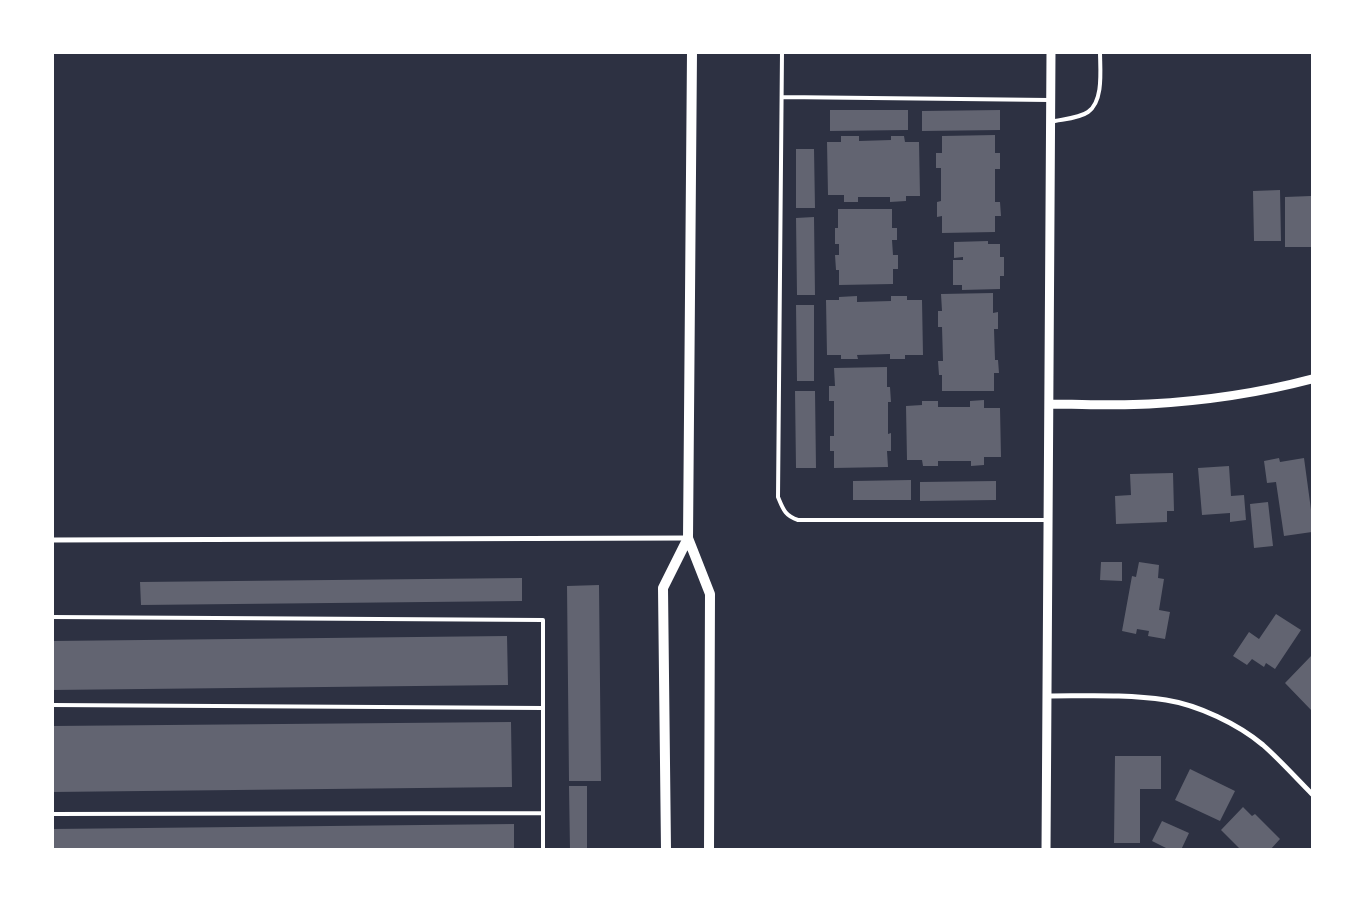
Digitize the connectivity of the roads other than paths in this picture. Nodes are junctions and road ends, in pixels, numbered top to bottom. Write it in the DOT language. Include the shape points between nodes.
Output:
graph roads {
  1 [pos="692,52"];
  2 [pos="782,52"];
  3 [pos="1051,52"];
  4 [pos="1100,52"];
  5 [pos="782,97"];
  6 [pos="1050,100"];
  7 [pos="1050,122"];
  8 [pos="1312,379"];
  9 [pos="1049,404"];
  10 [pos="1048,520"];
  11 [pos="688,538"];
  12 [pos="52,540"];
  13 [pos="52,617"];
  14 [pos="1047,696"];
  15 [pos="52,705"];
  16 [pos="544,708"];
  17 [pos="1312,794"];
  18 [pos="544,813"];
  19 [pos="52,814"];
  20 [pos="543,850"];
  21 [pos="666,850"];
  22 [pos="709,850"];
  23 [pos="1046,850"];
  1 -- 11 [label="main road"];
  2 -- 5 [label="lane"];
  3 -- 6 [label="street"];
  4 -- 7 [label="lane" via="1100,91 1090,111"];
  5 -- 6 [label="lane"];
  5 -- 10 [label="lane" via="778,497 784,512 798,520"];
  6 -- 7 [label="street"];
  7 -- 9 [label="street"];
  8 -- 9 [label="street" via="1218,398 1148,404"];
  9 -- 10 [label="street"];
  10 -- 14 [label="street"];
  11 -- 12 [label="street"];
  11 -- 21 [label="main road" via="663,588"];
  11 -- 22 [label="main road" via="710,594"];
  13 -- 16 [label="lane" via="544,620"];
  14 -- 17 [label="street" via="1168,700 1204,711 1262,745"];
  14 -- 23 [label="street"];
  15 -- 16 [label="lane"];
  16 -- 18 [label="lane"];
  18 -- 19 [label="lane"];
  18 -- 20 [label="lane"];
}
